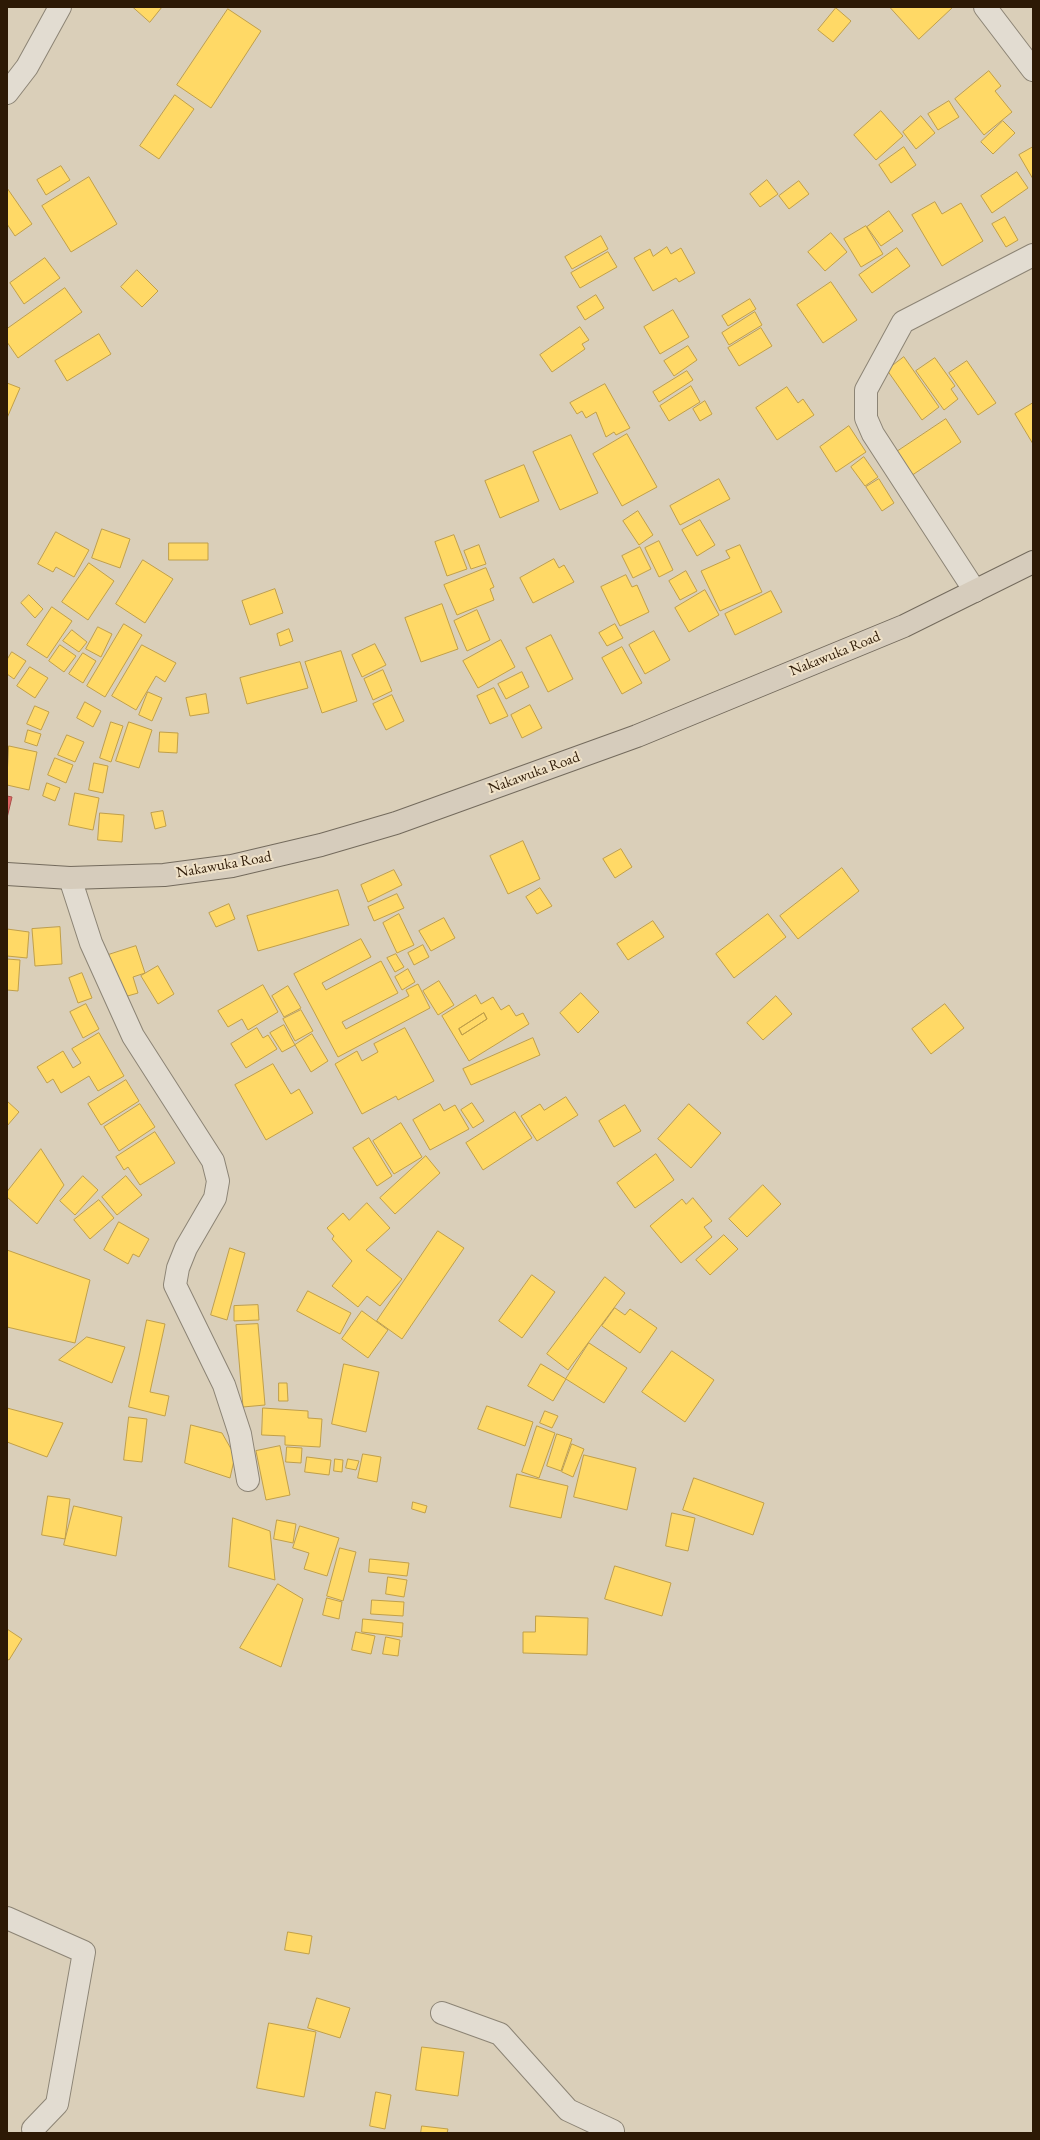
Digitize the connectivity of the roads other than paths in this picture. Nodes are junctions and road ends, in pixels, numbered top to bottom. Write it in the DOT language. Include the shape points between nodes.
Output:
graph roads {
  1 [pos="60,7"];
  2 [pos="985,7"];
  3 [pos="1033,70"];
  4 [pos="7,93"];
  5 [pos="1033,255"];
  6 [pos="1033,562"];
  7 [pos="975,591"];
  8 [pos="7,874"];
  9 [pos="70,878"];
  10 [pos="248,1480"];
  11 [pos="7,1918"];
  12 [pos="442,2013"];
  13 [pos="33,2129"];
  14 [pos="613,2131"];
  1 -- 4 [label="street" via="27,67"];
  2 -- 3 [label="street"];
  5 -- 7 [label="street" via="902,322 866,390 866,418 873,434"];
  6 -- 7 [label="main road, Nakawuka Road"];
  7 -- 9 [label="main road, Nakawuka Road" via="904,626 637,736 396,823 321,845 232,866 164,875"];
  8 -- 9 [label="main road, Nakawuka Road"];
  9 -- 10 [label="street" via="91,943 133,1036 213,1161 218,1181 215,1198 186,1248 175,1285 224,1385 240,1434"];
  11 -- 13 [label="street" via="84,1952 57,2104"];
  12 -- 14 [label="street" via="500,2034 568,2110"];
}
